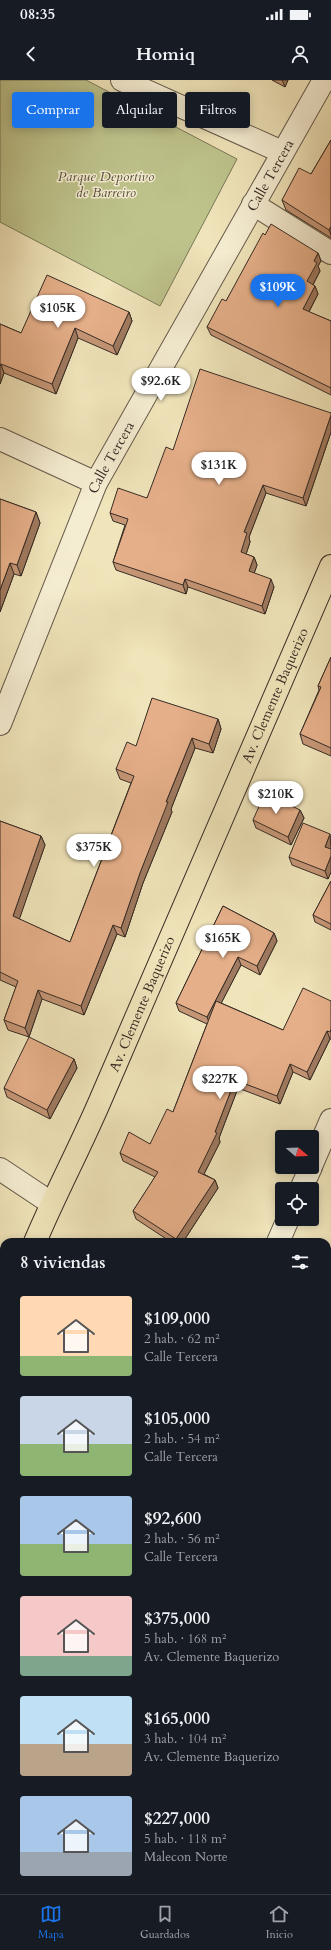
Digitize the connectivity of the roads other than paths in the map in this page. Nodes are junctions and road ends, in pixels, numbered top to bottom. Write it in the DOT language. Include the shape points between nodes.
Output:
graph roads {
  1 [pos="122,80"];
  2 [pos="324,80"];
  3 [pos="282,152"];
  4 [pos="253,204"];
  5 [pos="331,253"];
  6 [pos="0,438"];
  7 [pos="96,483"];
  8 [pos="331,566"];
  9 [pos="0,724"];
  10 [pos="331,1120"];
  11 [pos="319,1148"];
  12 [pos="0,1169"];
  13 [pos="51,1203"];
  14 [pos="285,1226"];
  15 [pos="37,1238"];
  16 [pos="280,1238"];
  1 -- 3 [label="street"];
  2 -- 3 [label="street, Calle Tercera"];
  3 -- 4 [label="street, Calle Tercera"];
  4 -- 5 [label="street"];
  4 -- 7 [label="street, Calle Tercera"];
  6 -- 7 [label="street"];
  7 -- 9 [label="street, Calle Tercera"];
  8 -- 13 [label="highway, Av. Clemente Baquerizo" via="231,792 102,1097"];
  10 -- 11 [label="street"];
  12 -- 13 [label="street"];
  13 -- 15 [label="highway, Av. Clemente Baquerizo"];
  14 -- 16 [label="street"];
}
